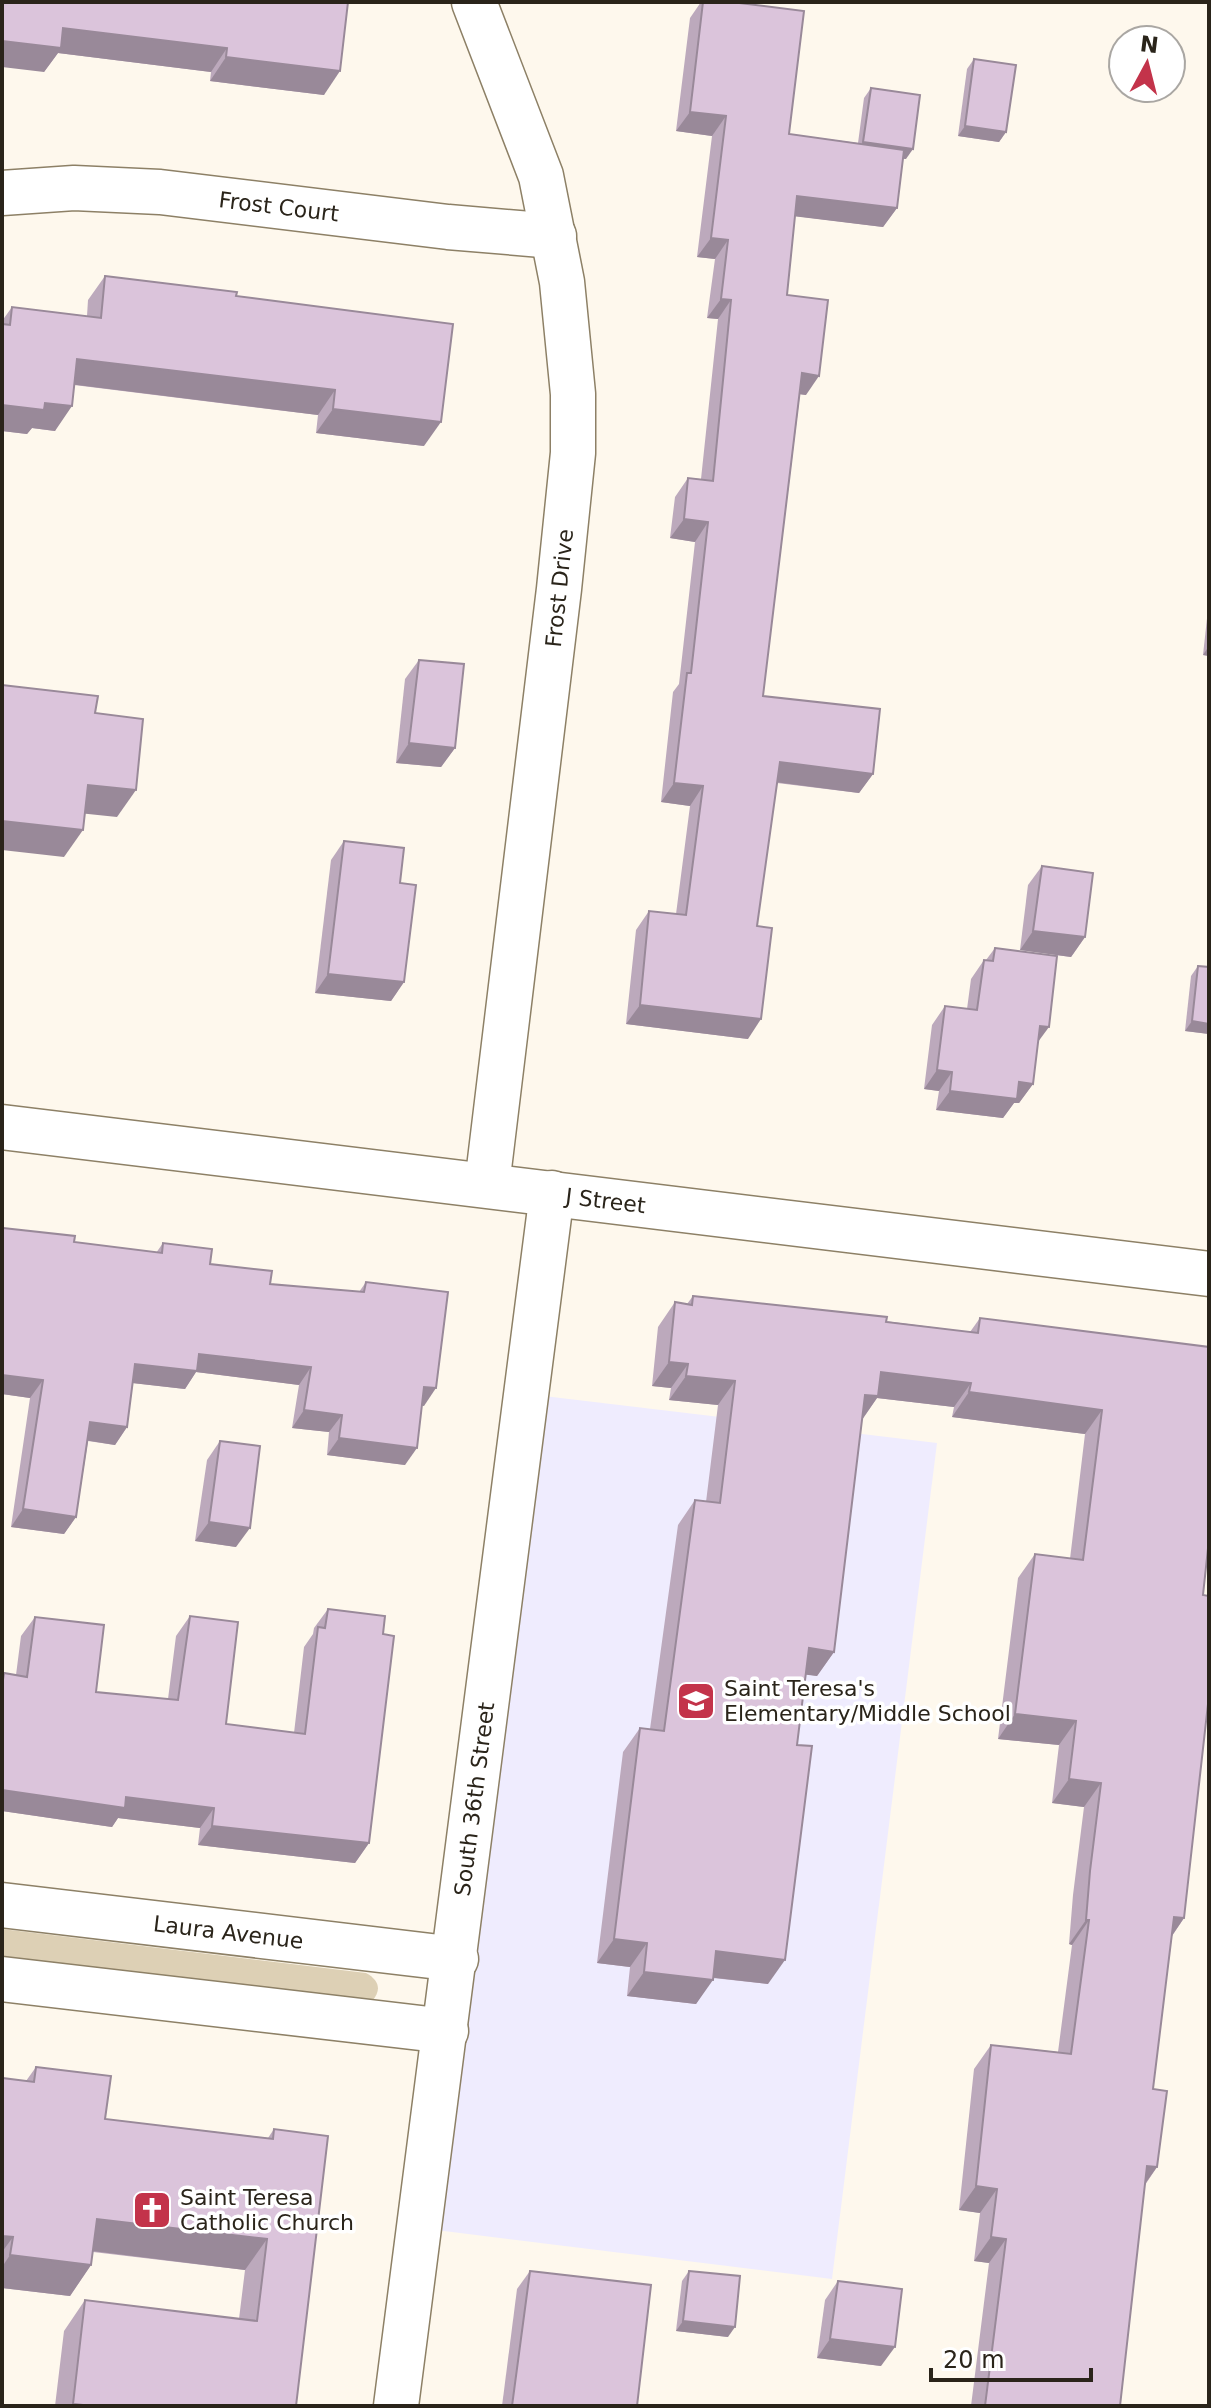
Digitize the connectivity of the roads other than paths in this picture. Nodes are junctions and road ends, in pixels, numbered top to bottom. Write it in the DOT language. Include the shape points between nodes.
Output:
graph roads {
  1 [pos="474,2"];
  2 [pos="2,193"];
  3 [pos="554,236"];
  4 [pos="2,1127"];
  5 [pos="487,1185"];
  6 [pos="552,1193"];
  7 [pos="1209,1274"];
  8 [pos="2,1905"];
  9 [pos="456,1959"];
  10 [pos="2,1979"];
  11 [pos="446,2031"];
  12 [pos="396,2406"];
  1 -- 3 [label="street, Frost Drive" via="541,176"];
  2 -- 3 [label="street, Frost Court" via="74,188 160,192"];
  3 -- 5 [label="street, Frost Drive" via="569,341 573,453"];
  4 -- 5 [label="street, J Street"];
  5 -- 6 [label="street, J Street"];
  6 -- 7 [label="street, J Street"];
  6 -- 9 [label="street, South 36th Street"];
  8 -- 9 [label="street, Laura Avenue"];
  9 -- 11 [label="street, South 36th Street"];
  10 -- 11 [label="street"];
  11 -- 12 [label="street, South 36th Street"];
}
